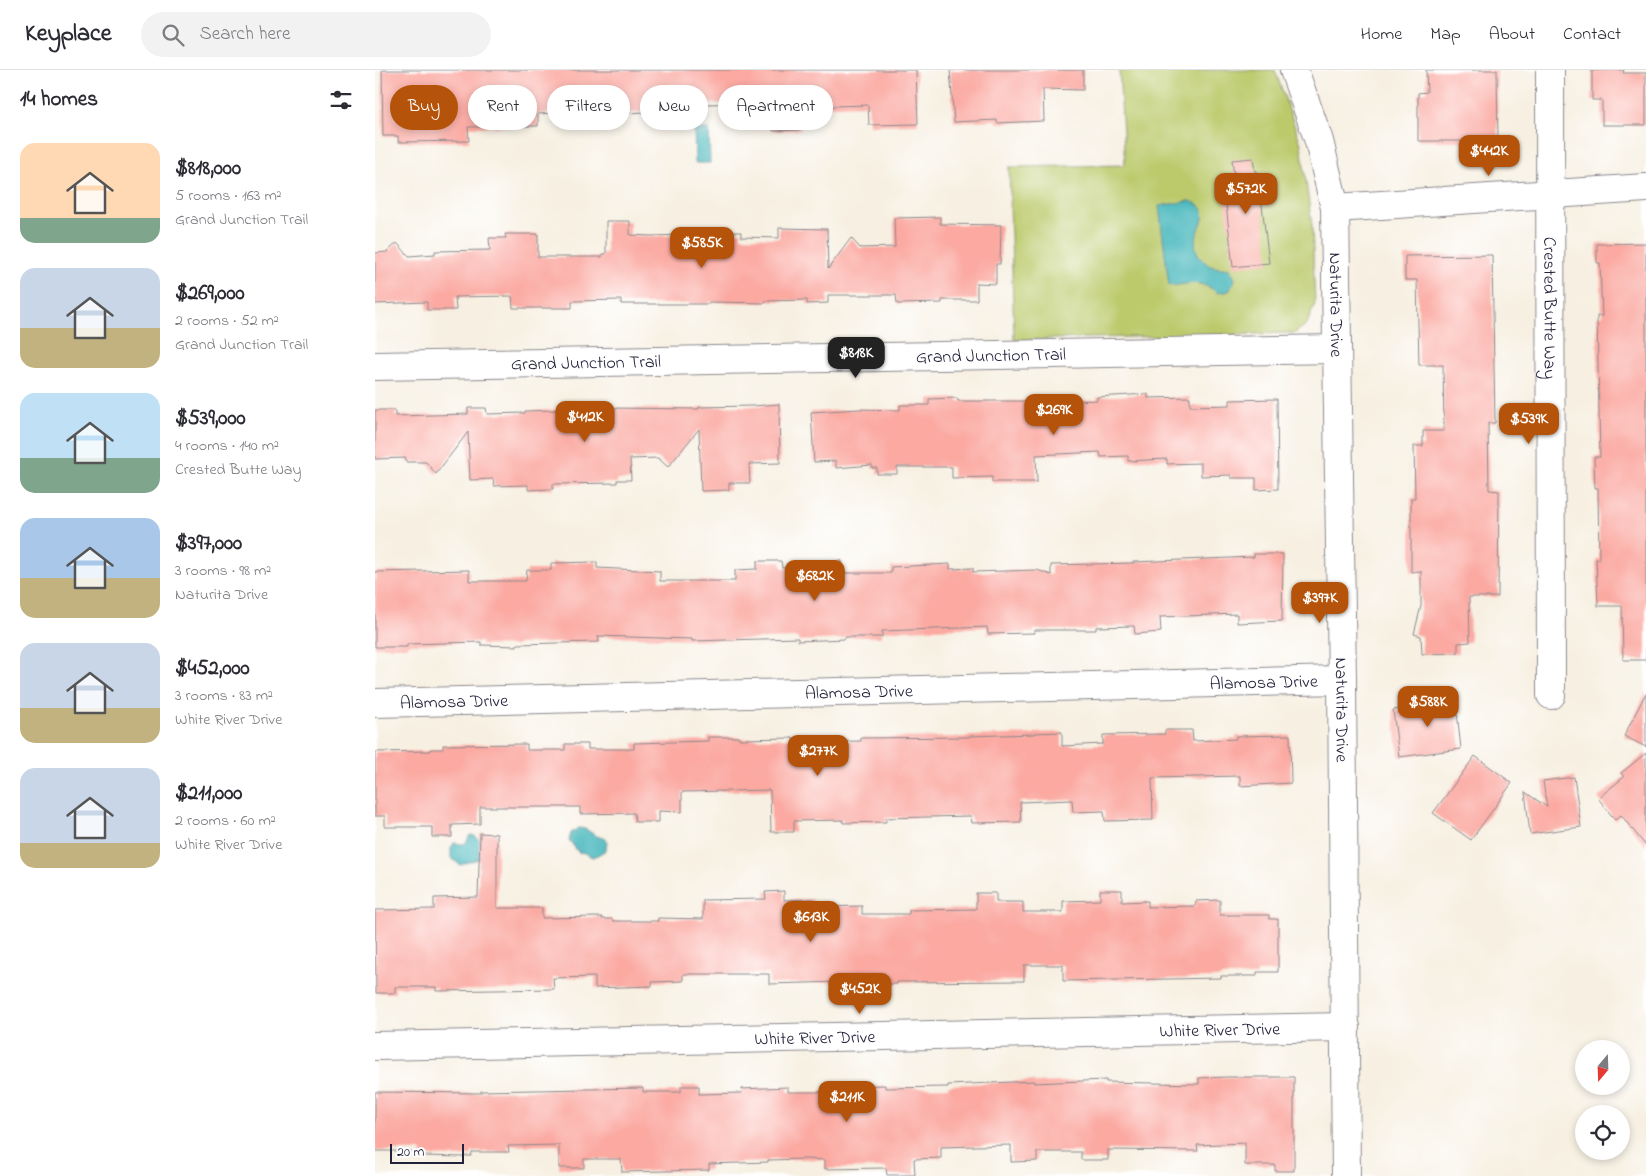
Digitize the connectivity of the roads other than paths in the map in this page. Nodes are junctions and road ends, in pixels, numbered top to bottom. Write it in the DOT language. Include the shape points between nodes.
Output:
graph roads {
  1 [pos="1294,70"];
  2 [pos="1550,70"];
  3 [pos="1646,188"];
  4 [pos="1549,195"];
  5 [pos="1335,208"];
  6 [pos="1336,349"];
  7 [pos="375,366"];
  8 [pos="1342,680"];
  9 [pos="1551,695"];
  10 [pos="375,704"];
  11 [pos="1346,1027"];
  12 [pos="375,1046"];
  13 [pos="1346,1176"];
  1 -- 5 [label="street, Naturita Drive" via="1319,140"];
  2 -- 4 [label="street, Crested Butte Way"];
  3 -- 4 [label="street"];
  4 -- 5 [label="street"];
  4 -- 9 [label="street, Crested Butte Way"];
  5 -- 6 [label="street, Naturita Drive"];
  6 -- 7 [label="street, Grand Junction Trail"];
  6 -- 8 [label="street, Naturita Drive"];
  8 -- 10 [label="street, Alamosa Drive"];
  8 -- 11 [label="street, Naturita Drive"];
  11 -- 12 [label="street, White River Drive"];
  11 -- 13 [label="street, Naturita Drive"];
}
